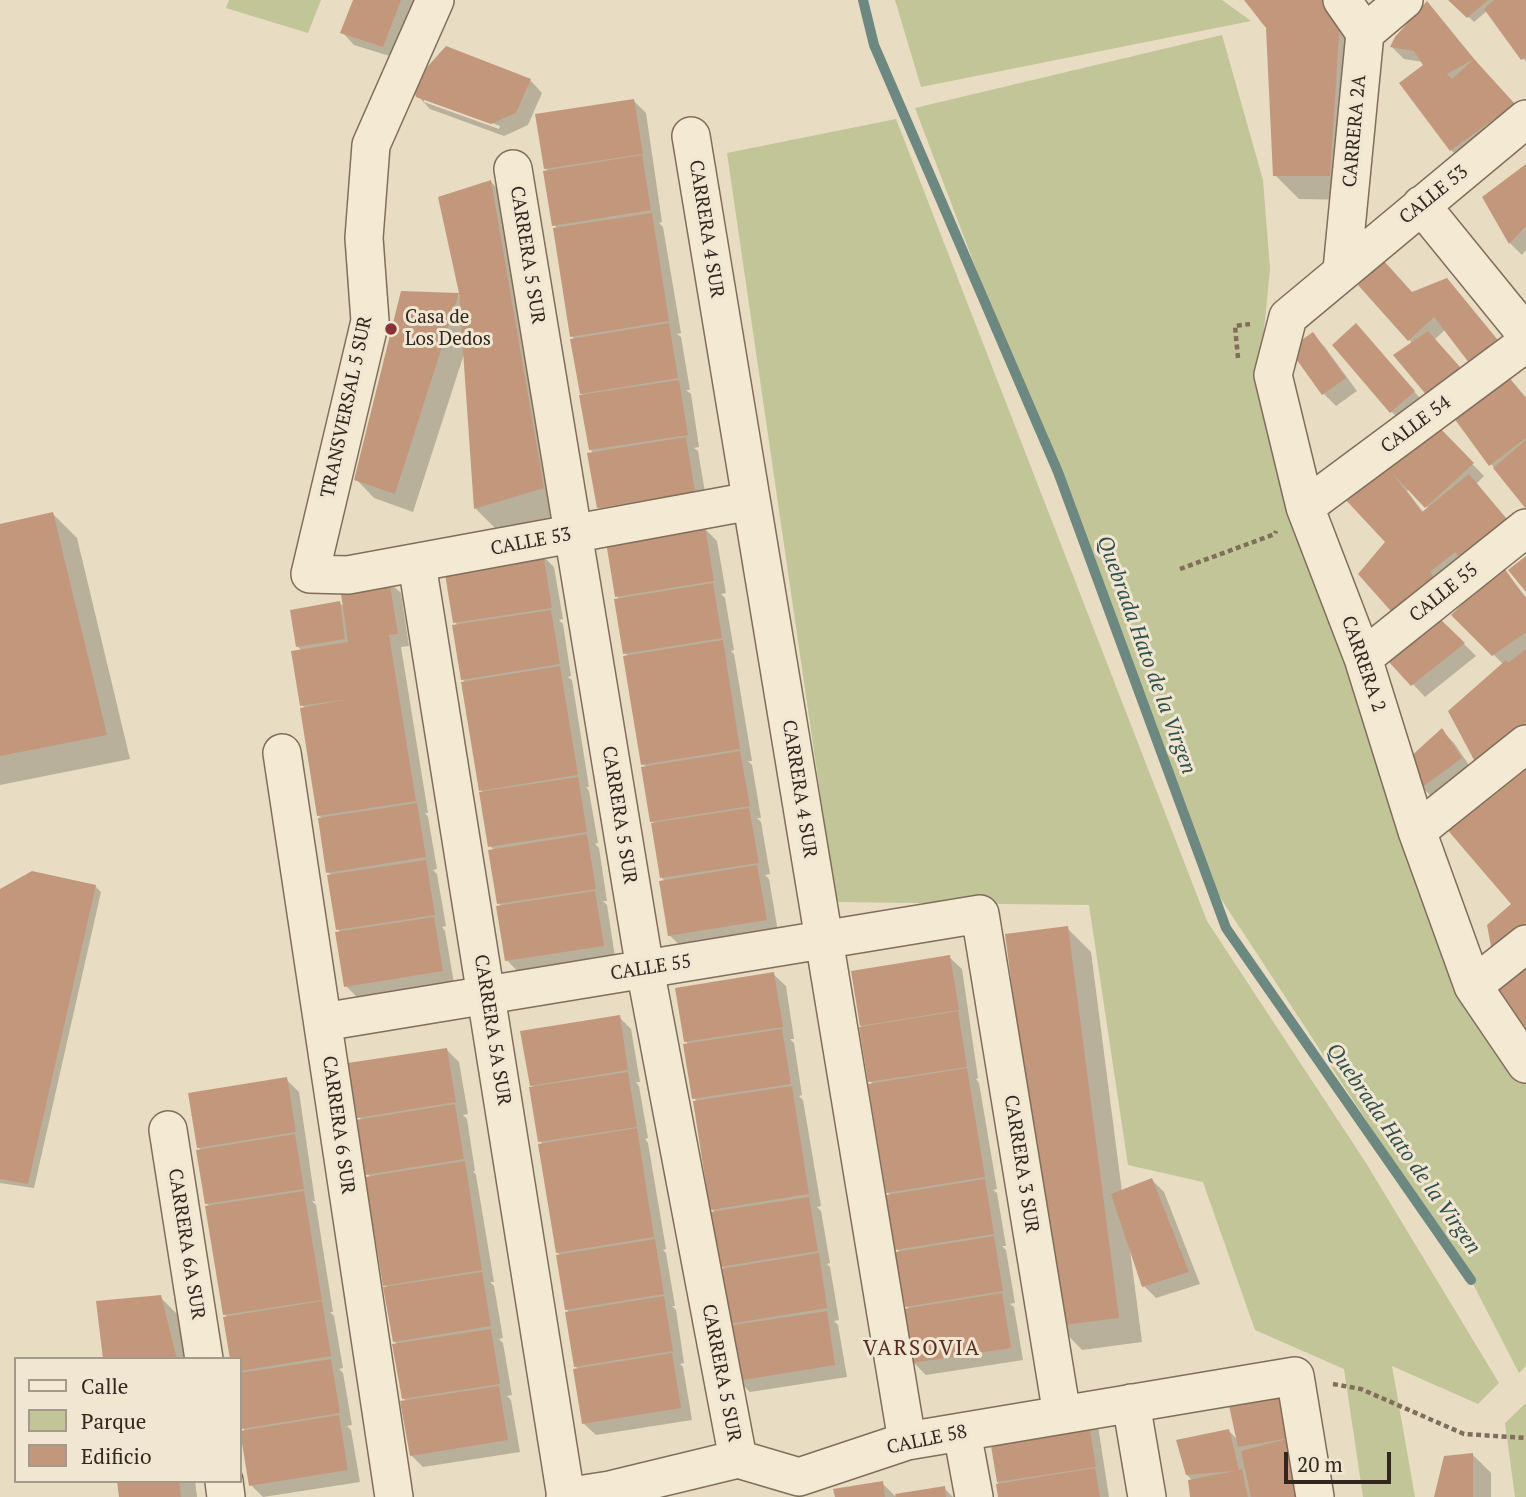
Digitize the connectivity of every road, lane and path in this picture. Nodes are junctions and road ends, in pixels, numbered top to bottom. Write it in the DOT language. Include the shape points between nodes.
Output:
graph roads {
  1 [pos="435,0"];
  2 [pos="1342,0"];
  3 [pos="1404,0"];
  4 [pos="1365,33"];
  5 [pos="1526,119"];
  6 [pos="691,136"];
  7 [pos="513,169"];
  8 [pos="1421,205"];
  9 [pos="1342,270"];
  10 [pos="1288,317"];
  11 [pos="1526,334"];
  12 [pos="1526,343"];
  13 [pos="1238,361"];
  14 [pos="751,501"];
  15 [pos="1291,516"];
  16 [pos="1526,528"];
  17 [pos="573,534"];
  18 [pos="418,564"];
  19 [pos="1180,569"];
  20 [pos="310,574"];
  21 [pos="1363,658"];
  22 [pos="1526,744"];
  23 [pos="282,753"];
  24 [pos="1417,831"];
  25 [pos="980,914"];
  26 [pos="824,940"];
  27 [pos="1526,944"];
  28 [pos="645,969"];
  29 [pos="1472,986"];
  30 [pos="486,995"];
  31 [pos="323,1022"];
  32 [pos="1526,1065"];
  33 [pos="168,1130"];
  34 [pos="204,1357"];
  35 [pos="1295,1376"];
  36 [pos="1131,1403"];
  37 [pos="1062,1415"];
  38 [pos="962,1432"];
  39 [pos="1526,1438"];
  40 [pos="907,1441"];
  41 [pos="738,1459"];
  42 [pos="800,1487"];
  43 [pos="610,1493"];
  44 [pos="394,1497"];
  45 [pos="565,1497"];
  46 [pos="974,1497"];
  47 [pos="1147,1497"];
  48 [pos="1315,1497"];
  1 -- 20 [label="street, TRANSVERSAL 5 SUR" via="370,145 364,237 370,321"];
  2 -- 4 [label="street"];
  3 -- 4 [label="street"];
  4 -- 9 [label="street, CARRERA 2A"];
  5 -- 8 [label="street, CALLE 53"];
  6 -- 14 [label="street, CARRERA 4 SUR"];
  7 -- 17 [label="street, CARRERA 5 SUR"];
  8 -- 9 [label="street, CALLE 53"];
  8 -- 11 [label="street"];
  9 -- 10 [label="street"];
  10 -- 13 [label="path" via="1235,326"];
  10 -- 15 [label="street, CARRERA 2" via="1273,375"];
  12 -- 15 [label="street, CALLE 54"];
  14 -- 17 [label="street, CALLE 53"];
  14 -- 26 [label="street, CARRERA 4 SUR"];
  15 -- 19 [label="path" via="1275,534"];
  15 -- 21 [label="street, CARRERA 2"];
  16 -- 21 [label="street, CALLE 55"];
  17 -- 18 [label="street, CALLE 53"];
  17 -- 28 [label="street, CARRERA 5 SUR"];
  18 -- 20 [label="street, CALLE 53" via="348,576"];
  18 -- 30 [label="street, CARRERA 5A SUR"];
  21 -- 24 [label="street, CARRERA 2"];
  22 -- 24 [label="street"];
  23 -- 31 [label="street, CARRERA 6 SUR"];
  24 -- 29 [label="street, CARRERA 2"];
  25 -- 26 [label="street, CALLE 55"];
  25 -- 37 [label="street, CARRERA 3 SUR"];
  26 -- 28 [label="street, CALLE 55"];
  26 -- 40 [label="street, CARRERA 4 SUR"];
  27 -- 29 [label="street"];
  28 -- 30 [label="street, CALLE 55"];
  28 -- 41 [label="street, CARRERA 5 SUR"];
  29 -- 32 [label="street, CARRERA 2"];
  30 -- 31 [label="street, CALLE 55"];
  30 -- 45 [label="street, CARRERA 5A SUR"];
  31 -- 44 [label="street, CARRERA 6 SUR"];
  33 -- 34 [label="street, CARRERA 6A SUR"];
  35 -- 36 [label="street, CALLE 58"];
  35 -- 39 [label="path" via="1361,1389 1464,1434"];
  35 -- 48 [label="street"];
  36 -- 37 [label="street, CALLE 58"];
  36 -- 47 [label="street"];
  37 -- 38 [label="street, CALLE 58"];
  38 -- 40 [label="street, CALLE 58"];
  38 -- 46 [label="street"];
  40 -- 42 [label="street, CALLE 58"];
  41 -- 42 [label="street, CALLE 58"];
  41 -- 43 [label="street"];
  43 -- 45 [label="street"];
}
